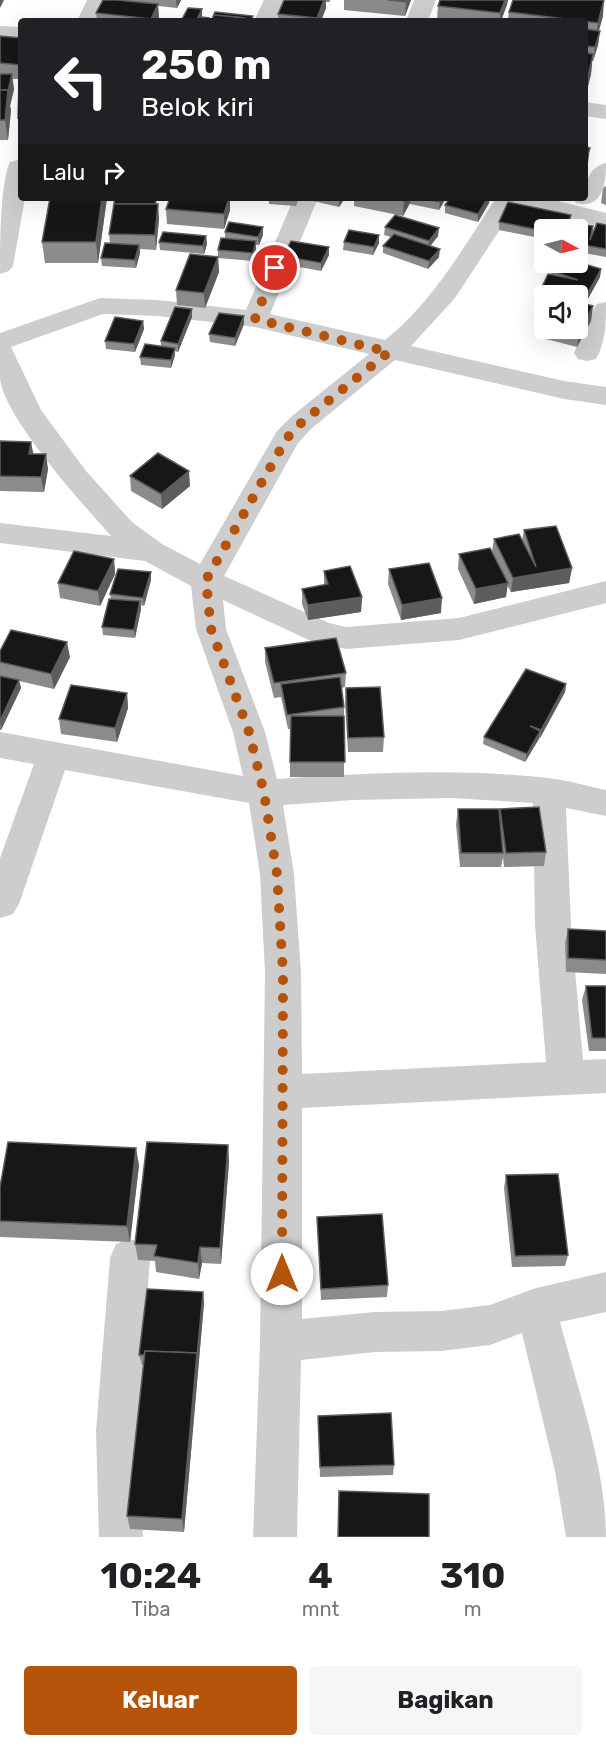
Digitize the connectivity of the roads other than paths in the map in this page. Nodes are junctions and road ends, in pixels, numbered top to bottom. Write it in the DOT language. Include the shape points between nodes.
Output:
graph roads {
  1 [pos="98,0"];
  2 [pos="275,0"];
  3 [pos="425,0"];
  4 [pos="89,18"];
  5 [pos="266,18"];
  6 [pos="418,18"];
  7 [pos="0,33"];
  8 [pos="18,34"];
  9 [pos="588,109"];
  10 [pos="606,112"];
  11 [pos="13,167"];
  12 [pos="606,170"];
  13 [pos="588,193"];
  14 [pos="305,201"];
  15 [pos="506,201"];
  16 [pos="565,201"];
  17 [pos="581,202"];
  18 [pos="606,220"];
  19 [pos="0,266"];
  20 [pos="606,310"];
  21 [pos="255,319"];
  22 [pos="0,342"];
  23 [pos="0,351"];
  24 [pos="389,352"];
  25 [pos="587,353"];
  26 [pos="606,396"];
  27 [pos="0,412"];
  28 [pos="28,412"];
  29 [pos="0,533"];
  30 [pos="151,551"];
  31 [pos="206,580"];
  32 [pos="606,592"];
  33 [pos="0,745"];
  34 [pos="54,754"];
  35 [pos="549,791"];
  36 [pos="264,793"];
  37 [pos="606,803"];
  38 [pos="1,904"];
  39 [pos="606,1076"];
  40 [pos="566,1078"];
  41 [pos="283,1092"];
  42 [pos="130,1258"];
  43 [pos="606,1292"];
  44 [pos="536,1308"];
  45 [pos="281,1342"];
  46 [pos="121,1537"];
  47 [pos="275,1537"];
  48 [pos="588,1537"];
  1 -- 4 [label="street"];
  2 -- 5 [label="street"];
  3 -- 6 [label="street"];
  7 -- 8 [label="street"];
  9 -- 10 [label="street"];
  11 -- 19 [label="street"];
  12 -- 13 [label="street"];
  14 -- 21 [label="street"];
  15 -- 24 [label="street" via="446,292"];
  16 -- 17 [label="street"];
  17 -- 18 [label="street"];
  20 -- 25 [label="street"];
  21 -- 22 [label="street" via="100,306"];
  21 -- 24 [label="street"];
  23 -- 28 [label="street"];
  24 -- 26 [label="street"];
  24 -- 31 [label="street" via="287,438"];
  27 -- 28 [label="street"];
  28 -- 30 [label="street" via="102,509"];
  29 -- 30 [label="street"];
  30 -- 31 [label="street"];
  31 -- 32 [label="street" via="322,633 345,638 459,629"];
  31 -- 36 [label="street" via="211,629 249,732"];
  33 -- 34 [label="street"];
  34 -- 36 [label="street"];
  34 -- 38 [label="street"];
  35 -- 36 [label="street" via="410,785"];
  35 -- 37 [label="street"];
  35 -- 40 [label="street" via="553,925"];
  36 -- 41 [label="street" via="277,874 283,973"];
  39 -- 40 [label="street"];
  40 -- 41 [label="street"];
  41 -- 45 [label="street"];
  42 -- 46 [label="street" via="117,1431"];
  43 -- 44 [label="street"];
  44 -- 45 [label="street" via="490,1325"];
  44 -- 48 [label="street" via="577,1472"];
  45 -- 47 [label="street"];
}
